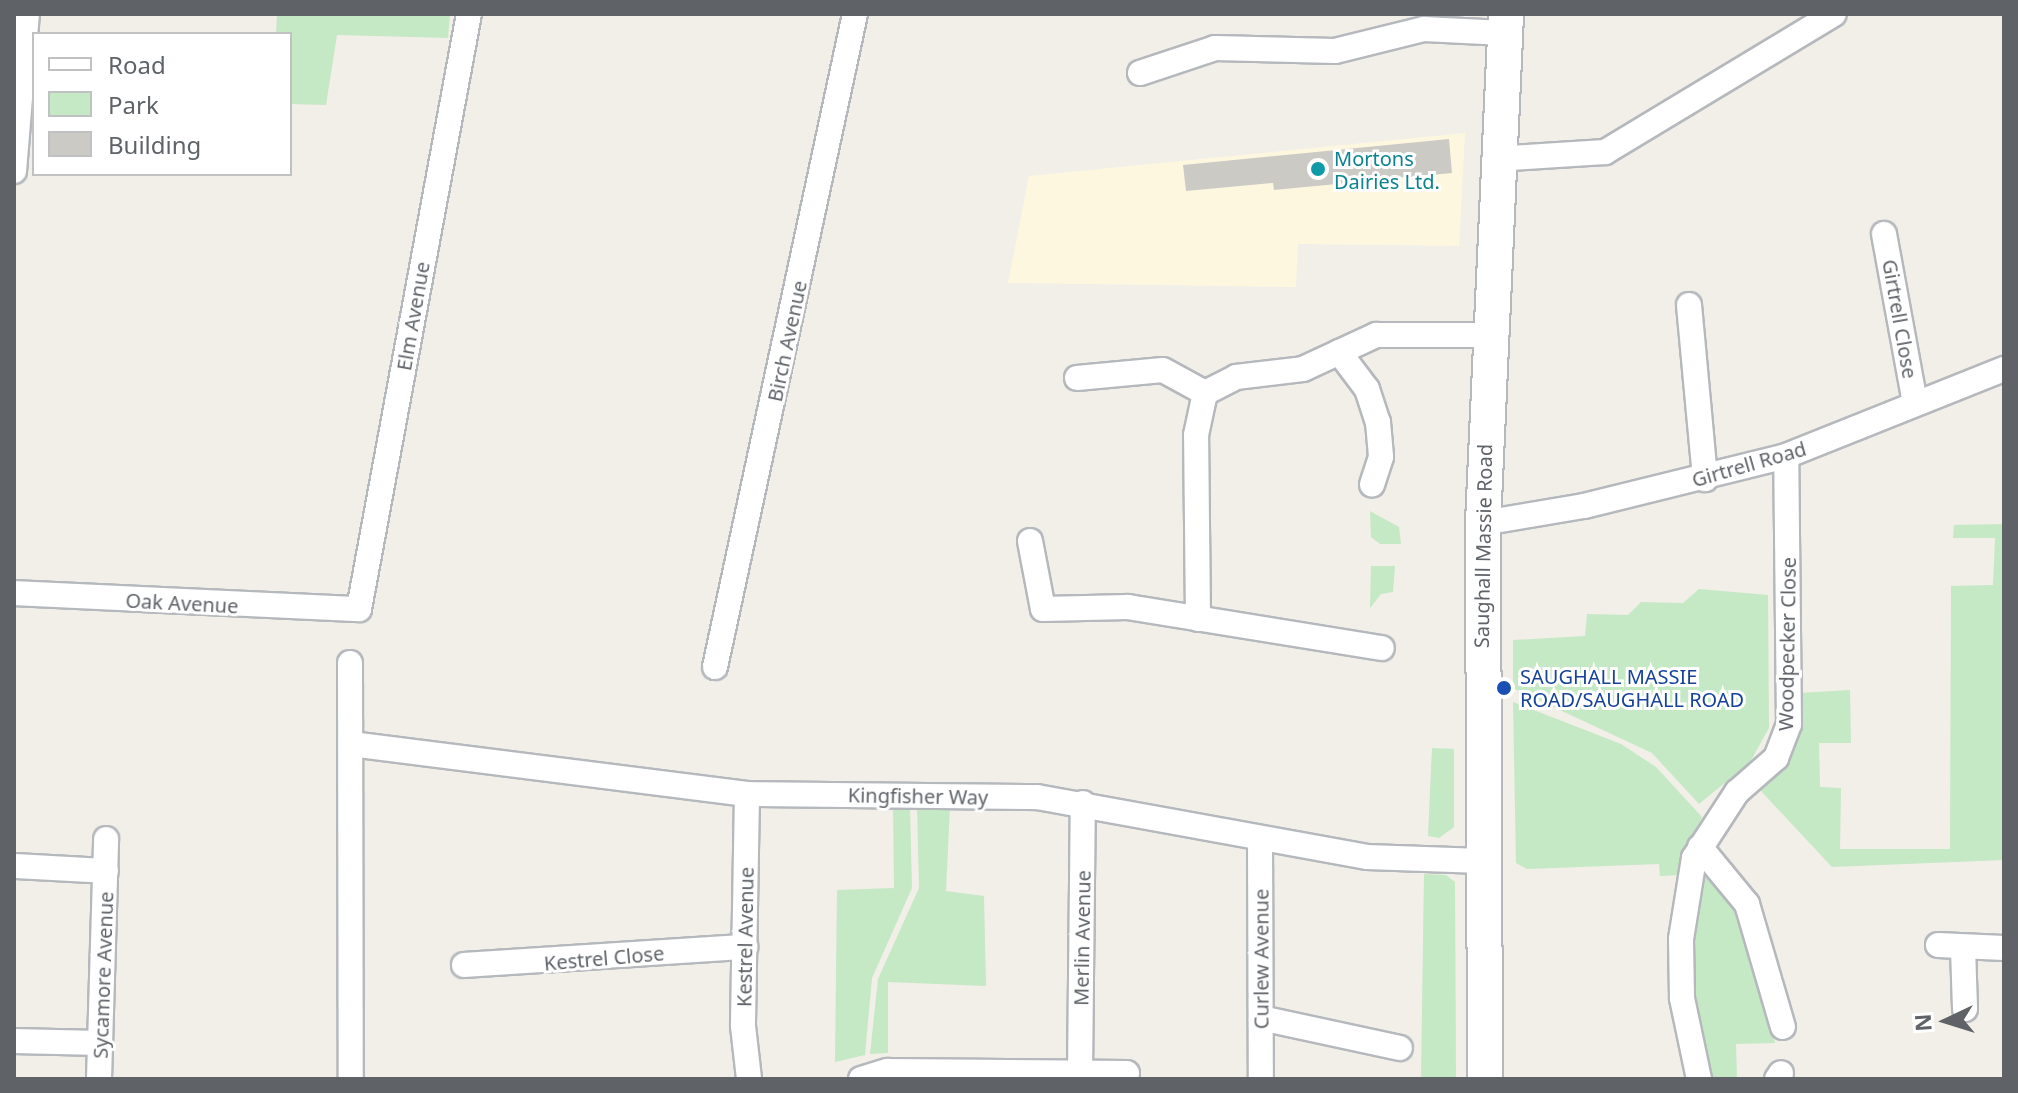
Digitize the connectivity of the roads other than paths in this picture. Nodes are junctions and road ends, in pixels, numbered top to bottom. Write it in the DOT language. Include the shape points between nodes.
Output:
graph roads {
  1 [pos="27,14"];
  2 [pos="469,14"];
  3 [pos="855,14"];
  4 [pos="1834,14"];
  5 [pos="1505,24"];
  6 [pos="1140,73"];
  7 [pos="1495,159"];
  8 [pos="14,171"];
  9 [pos="1884,234"];
  10 [pos="1689,305"];
  11 [pos="1488,335"];
  12 [pos="1339,352"];
  13 [pos="2004,369"];
  14 [pos="1077,378"];
  15 [pos="1205,393"];
  16 [pos="1915,403"];
  17 [pos="1786,456"];
  18 [pos="1705,479"];
  19 [pos="1372,485"];
  20 [pos="1483,523"];
  21 [pos="1030,541"];
  22 [pos="14,593"];
  23 [pos="349,613"];
  24 [pos="1198,619"];
  25 [pos="1382,648"];
  26 [pos="350,663"];
  27 [pos="715,667"];
  28 [pos="351,744"];
  29 [pos="747,794"];
  30 [pos="1083,803"];
  31 [pos="106,839"];
  32 [pos="1260,839"];
  33 [pos="1700,847"];
  34 [pos="1482,861"];
  35 [pos="14,866"];
  36 [pos="106,871"];
  37 [pos="1938,945"];
  38 [pos="745,947"];
  39 [pos="1963,948"];
  40 [pos="2004,948"];
  41 [pos="464,965"];
  42 [pos="1965,1009"];
  43 [pos="1261,1018"];
  44 [pos="1783,1027"];
  45 [pos="14,1041"];
  46 [pos="100,1043"];
  47 [pos="1400,1048"];
  48 [pos="1080,1073"];
  49 [pos="1127,1073"];
  50 [pos="99,1079"];
  51 [pos="351,1079"];
  52 [pos="749,1079"];
  53 [pos="861,1079"];
  54 [pos="1261,1079"];
  55 [pos="1485,1079"];
  56 [pos="1699,1079"];
  1 -- 8 [label="street"];
  2 -- 23 [label="street, Elm Avenue" via="359,609"];
  3 -- 27 [label="street, Birch Avenue"];
  4 -- 7 [label="street" via="1605,152"];
  5 -- 6 [label="street" via="1424,29 1335,51 1215,48"];
  5 -- 7 [label="main road, Saughall Massie Road"];
  7 -- 11 [label="main road, Saughall Massie Road"];
  9 -- 16 [label="street, Girtrell Close"];
  10 -- 18 [label="street"];
  11 -- 12 [label="street" via="1376,335"];
  11 -- 20 [label="main road, Saughall Massie Road"];
  12 -- 15 [label="street" via="1303,369 1236,377"];
  12 -- 19 [label="street" via="1367,389 1378,422 1381,457"];
  13 -- 16 [label="street, Girtrell Road"];
  14 -- 15 [label="street" via="1163,370"];
  15 -- 24 [label="street" via="1196,435"];
  16 -- 17 [label="street, Girtrell Road"];
  17 -- 18 [label="street, Girtrell Road"];
  17 -- 33 [label="street, Woodpecker Close" via="1789,724 1776,758 1737,792"];
  18 -- 20 [label="street, Girtrell Road"];
  20 -- 34 [label="main road, Saughall Massie Road"];
  21 -- 24 [label="street" via="1043,609 1128,607"];
  22 -- 23 [label="street, Oak Avenue"];
  24 -- 25 [label="street"];
  26 -- 28 [label="street"];
  28 -- 29 [label="street, Kingfisher Way"];
  28 -- 51 [label="street"];
  29 -- 30 [label="street, Kingfisher Way"];
  29 -- 38 [label="street, Kestrel Avenue"];
  30 -- 32 [label="street, Kingfisher Way"];
  30 -- 48 [label="street, Merlin Avenue"];
  31 -- 36 [label="street, Sycamore Avenue"];
  32 -- 34 [label="street, Kingfisher Way" via="1367,857"];
  32 -- 43 [label="street, Curlew Avenue"];
  33 -- 44 [label="street" via="1747,904"];
  33 -- 56 [label="street, Woodpecker Close" via="1681,939 1688,1051"];
  34 -- 55 [label="main road, Saughall Massie Road"];
  35 -- 36 [label="street, Sycamore Avenue"];
  36 -- 46 [label="street, Sycamore Avenue"];
  37 -- 39 [label="street"];
  38 -- 41 [label="street, Kestrel Close"];
  38 -- 52 [label="street, Kestrel Avenue"];
  39 -- 40 [label="street"];
  39 -- 42 [label="street"];
  43 -- 47 [label="street"];
  43 -- 54 [label="street, Curlew Avenue"];
  45 -- 46 [label="street"];
  46 -- 50 [label="street, Sycamore Avenue"];
  48 -- 49 [label="street"];
  48 -- 53 [label="street" via="888,1071"];
}
